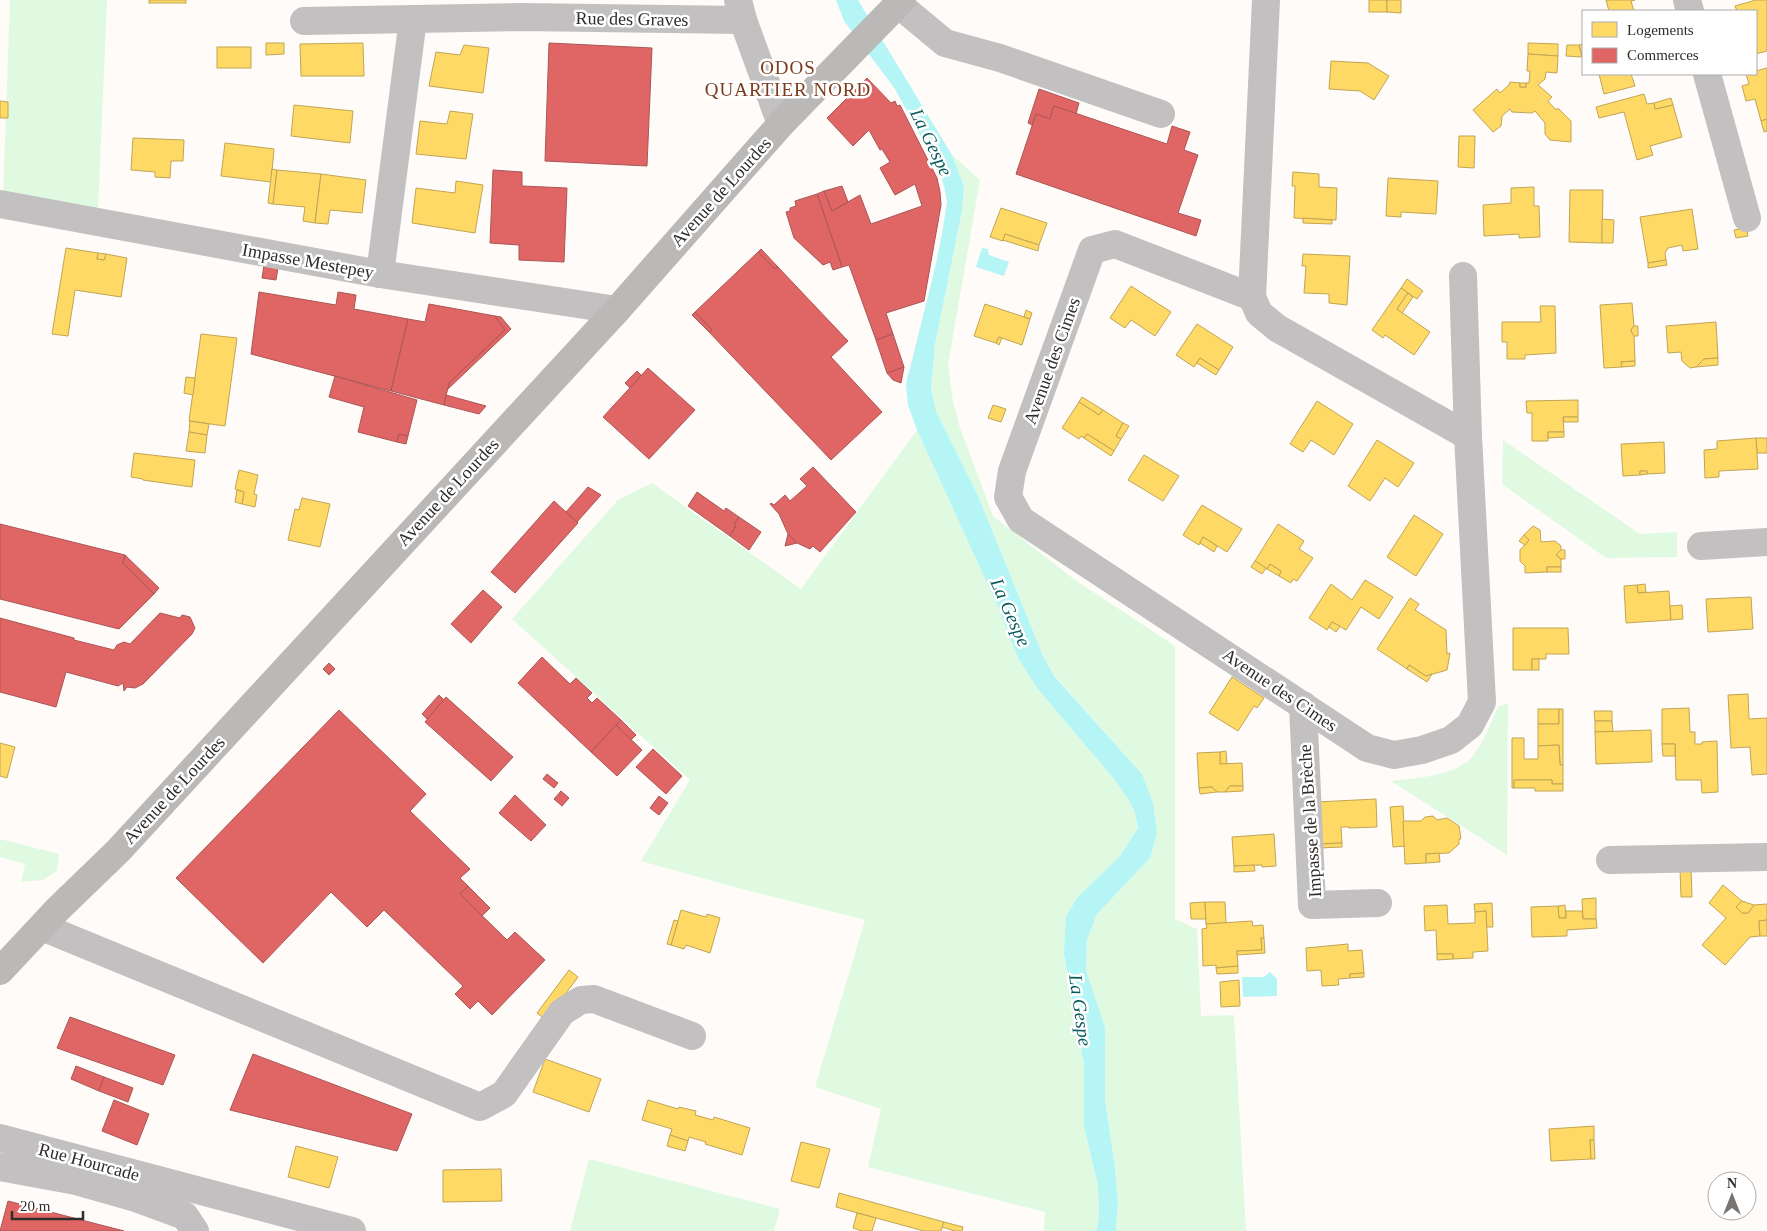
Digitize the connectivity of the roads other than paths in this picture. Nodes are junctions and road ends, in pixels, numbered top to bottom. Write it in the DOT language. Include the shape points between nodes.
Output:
graph roads {
  1 [pos="1266,0"];
  2 [pos="895,7"];
  3 [pos="740,10"];
  4 [pos="413,19"];
  5 [pos="304,21"];
  6 [pos="1707,75"];
  7 [pos="1161,114"];
  8 [pos="781,124"];
  9 [pos="0,204"];
  10 [pos="1747,218"];
  11 [pos="380,274"];
  12 [pos="1463,276"];
  13 [pos="1252,297"];
  14 [pos="616,310"];
  15 [pos="1468,436"];
  16 [pos="1767,542"];
  17 [pos="1701,546"];
  18 [pos="1303,705"];
  19 [pos="1767,857"];
  20 [pos="1610,860"];
  21 [pos="1378,904"];
  22 [pos="42,927"];
  23 [pos="0,971"];
  24 [pos="692,1036"];
  25 [pos="0,1138"];
  26 [pos="0,1167"];
  27 [pos="195,1231"];
  28 [pos="352,1231"];
  1 -- 13 [label="street"];
  2 -- 7 [label="street" via="944,43 1000,58"];
  2 -- 8 [label="main road, Avenue de Lourdes"];
  3 -- 4 [label="street, Rue des Graves"];
  3 -- 8 [label="street, Rue des Graves"];
  4 -- 5 [label="street, Rue des Graves"];
  4 -- 11 [label="street"];
  6 -- 10 [label="street"];
  8 -- 14 [label="main road, Avenue de Lourdes"];
  9 -- 11 [label="street, Impasse Mestepey"];
  11 -- 14 [label="street, Impasse Mestepey"];
  12 -- 15 [label="street, Avenue des Cimes"];
  13 -- 15 [label="street" via="1260,313 1278,328"];
  13 -- 18 [label="street, Avenue des Cimes" via="1115,244 1092,250 1012,471 1008,498 1021,520"];
  14 -- 22 [label="main road, Avenue de Lourdes" via="118,851"];
  15 -- 18 [label="street, Avenue des Cimes" via="1482,702 1470,725 1451,740 1394,756 1367,748"];
  16 -- 17 [label="street"];
  18 -- 21 [label="street, Impasse de la Brèche" via="1312,905"];
  19 -- 20 [label="street"];
  22 -- 23 [label="main road, Avenue de Lourdes"];
  22 -- 24 [label="street" via="480,1107 504,1094 562,1012 581,1000 594,999"];
  25 -- 28 [label="street, Rue Hourcade"];
  26 -- 27 [label="street" via="76,1181 136,1198 185,1216"];
}
